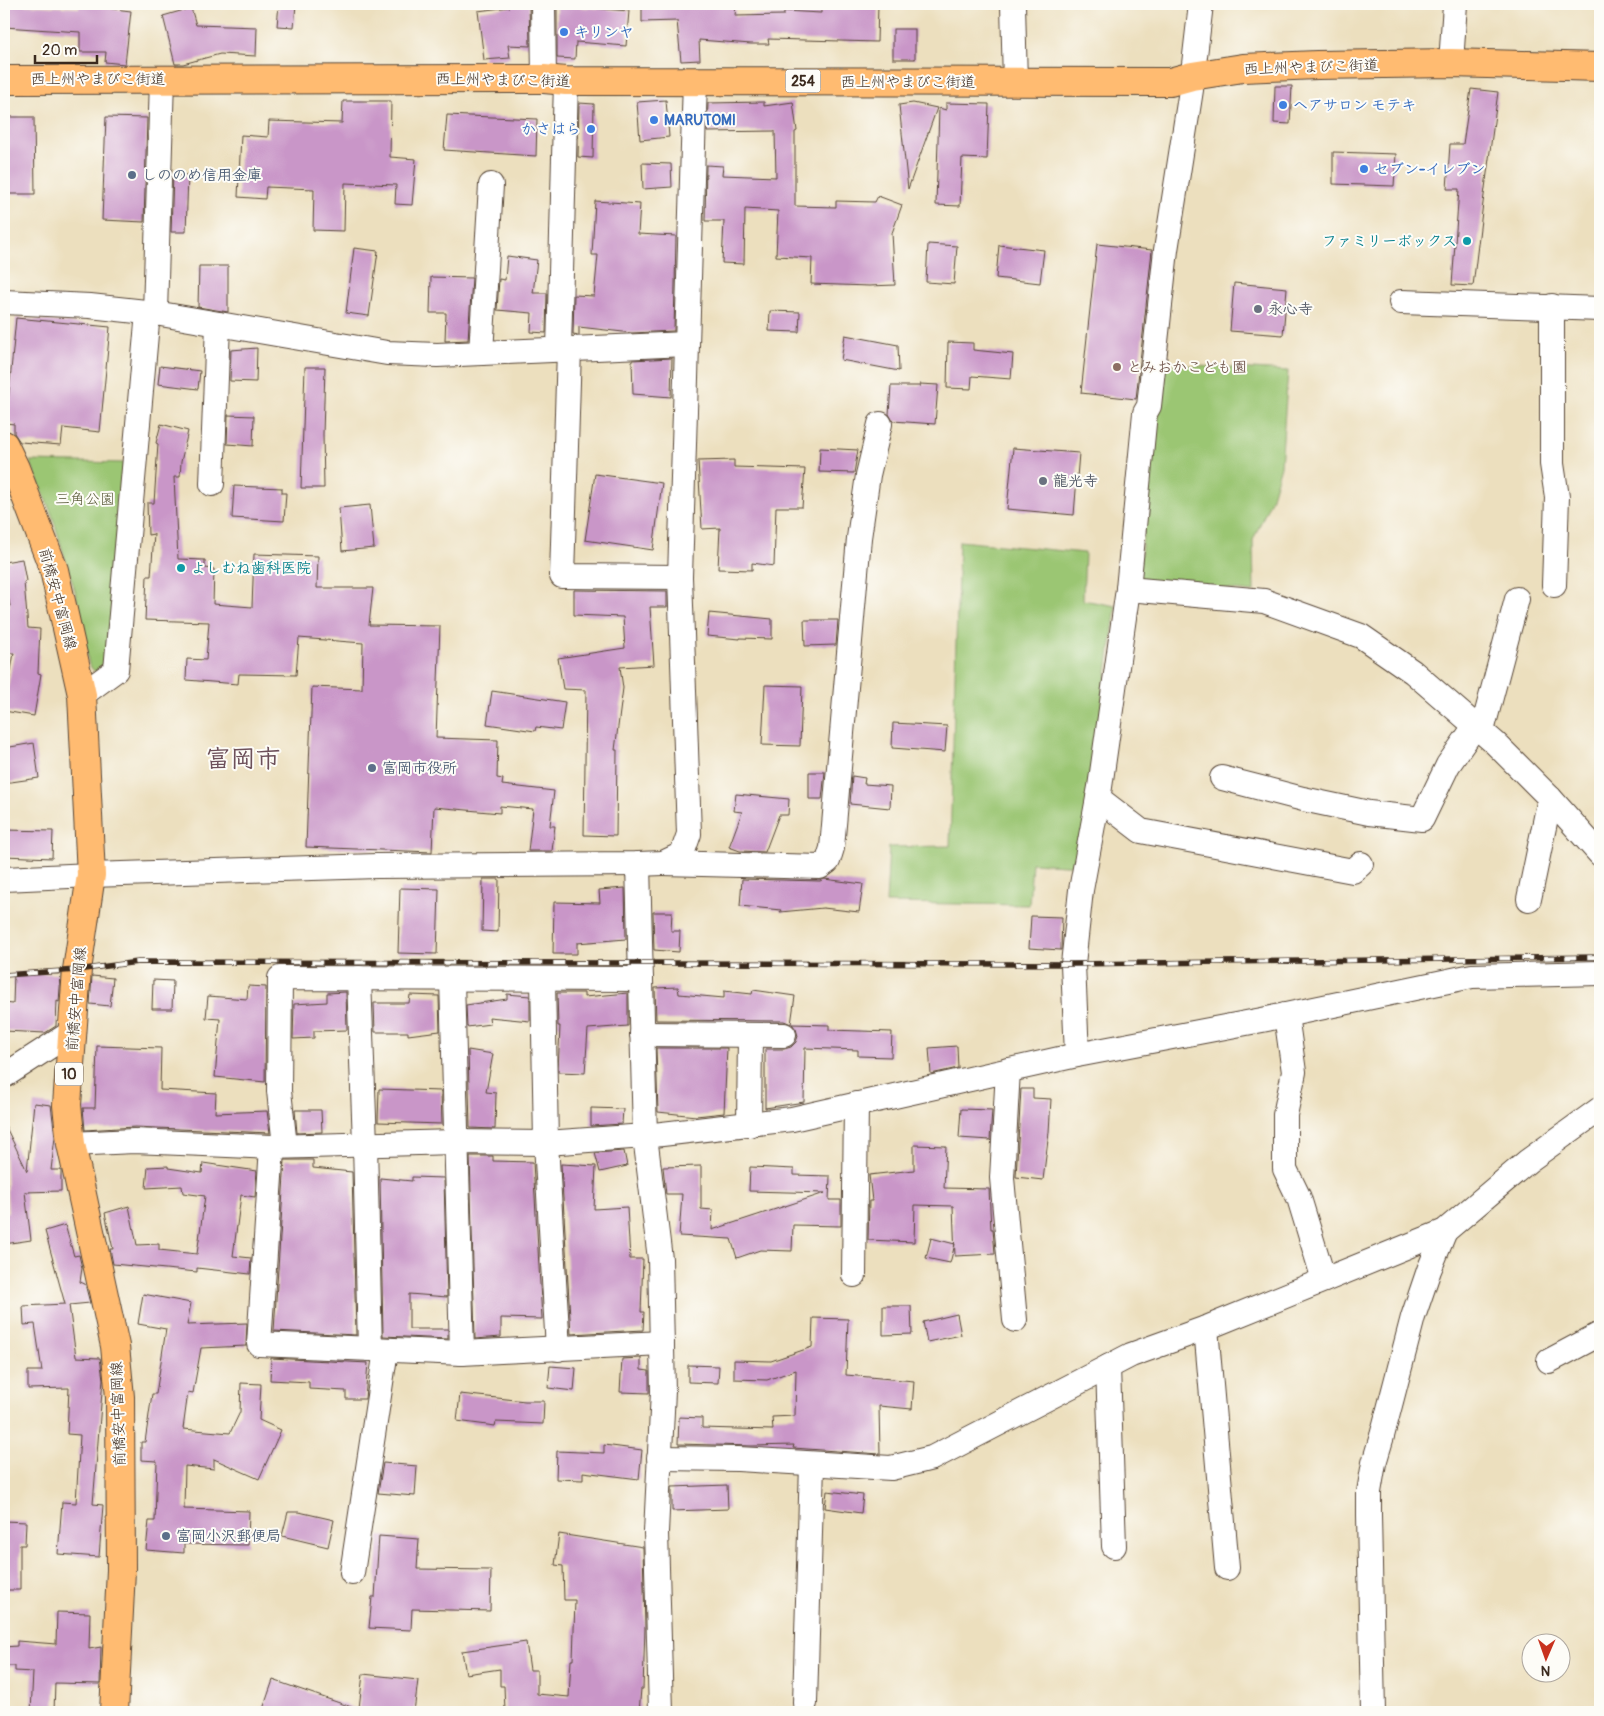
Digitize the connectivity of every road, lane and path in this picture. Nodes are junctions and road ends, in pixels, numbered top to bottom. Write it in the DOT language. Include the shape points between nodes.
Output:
graph roads {
  1 [pos="543,4"];
  2 [pos="1013,4"];
  3 [pos="1201,4"];
  4 [pos="1454,4"];
  5 [pos="1451,63"];
  6 [pos="1600,67"];
  7 [pos="1192,76"];
  8 [pos="162,79"];
  9 [pos="4,80"];
  10 [pos="555,80"];
  11 [pos="695,80"];
  12 [pos="1015,83"];
  13 [pos="491,186"];
  14 [pos="4,302"];
  15 [pos="1401,302"];
  16 [pos="1552,306"];
  17 [pos="1600,309"];
  18 [pos="151,312"];
  19 [pos="218,324"];
  20 [pos="686,344"];
  21 [pos="564,349"];
  22 [pos="481,353"];
  23 [pos="880,424"];
  24 [pos="4,445"];
  25 [pos="212,484"];
  26 [pos="680,577"];
  27 [pos="1554,585"];
  28 [pos="1128,589"];
  29 [pos="1517,599"];
  30 [pos="82,695"];
  31 [pos="1479,728"];
  32 [pos="1222,778"];
  33 [pos="1098,798"];
  34 [pos="1550,798"];
  35 [pos="1600,854"];
  36 [pos="663,863"];
  37 [pos="638,864"];
  38 [pos="1361,864"];
  39 [pos="92,875"];
  40 [pos="4,879"];
  41 [pos="1529,899"];
  42 [pos="1600,973"];
  43 [pos="359,978"];
  44 [pos="452,979"];
  45 [pos="543,979"];
  46 [pos="641,979"];
  47 [pos="1286,1015"];
  48 [pos="72,1032"];
  49 [pos="642,1034"];
  50 [pos="750,1035"];
  51 [pos="784,1035"];
  52 [pos="1076,1055"];
  53 [pos="1008,1070"];
  54 [pos="4,1076"];
  55 [pos="856,1104"];
  56 [pos="1600,1109"];
  57 [pos="749,1125"];
  58 [pos="645,1136"];
  59 [pos="455,1142"];
  60 [pos="546,1143"];
  61 [pos="71,1144"];
  62 [pos="365,1144"];
  63 [pos="278,1146"];
  64 [pos="1445,1231"];
  65 [pos="854,1275"];
  66 [pos="1324,1280"];
  67 [pos="1015,1320"];
  68 [pos="1206,1328"];
  69 [pos="1600,1334"];
  70 [pos="662,1343"];
  71 [pos="558,1348"];
  72 [pos="378,1349"];
  73 [pos="462,1353"];
  74 [pos="1549,1361"];
  75 [pos="1108,1367"];
  76 [pos="659,1458"];
  77 [pos="812,1464"];
  78 [pos="1114,1546"];
  79 [pos="1227,1568"];
  80 [pos="352,1572"];
  81 [pos="804,1703"];
  82 [pos="114,1712"];
  83 [pos="661,1712"];
  84 [pos="1373,1712"];
  1 -- 10 [label="street"];
  2 -- 12 [label="street"];
  3 -- 7 [label="street"];
  4 -- 5 [label="street"];
  5 -- 6 [label="main road, 西上州やまびこ街道 / 254"];
  5 -- 7 [label="main road, 西上州やまびこ街道 / 254" via="1243,68"];
  7 -- 12 [label="main road, 西上州やまびこ街道 / 254" via="1170,82"];
  7 -- 28 [label="street" via="1166,250 1149,406 1145,413"];
  8 -- 9 [label="main road, 西上州やまびこ街道 / 254"];
  8 -- 10 [label="main road, 西上州やまびこ街道 / 254"];
  8 -- 18 [label="street"];
  10 -- 11 [label="main road, 西上州やまびこ街道 / 254"];
  10 -- 21 [label="street"];
  11 -- 12 [label="main road, 西上州やまびこ街道 / 254"];
  11 -- 20 [label="street"];
  13 -- 22 [label="street"];
  14 -- 18 [label="street"];
  15 -- 16 [label="street"];
  16 -- 17 [label="street"];
  16 -- 27 [label="street" via="1552,464 1557,497"];
  18 -- 19 [label="street"];
  18 -- 30 [label="street" via="116,670"];
  19 -- 22 [label="street" via="388,353"];
  19 -- 25 [label="street"];
  20 -- 21 [label="street"];
  20 -- 26 [label="street"];
  21 -- 22 [label="street"];
  21 -- 26 [label="street" via="562,576"];
  23 -- 36 [label="street" via="868,475 859,538 832,848 828,861 820,867"];
  24 -- 30 [label="main road, 前橋安中富岡線 / 10" via="54,570"];
  26 -- 36 [label="street" via="689,834 682,854"];
  28 -- 31 [label="street" via="1264,601 1361,636 1413,672"];
  28 -- 33 [label="street"];
  29 -- 31 [label="street"];
  30 -- 39 [label="main road, 前橋安中富岡線 / 10"];
  31 -- 32 [label="street" via="1448,765 1422,819 1369,813"];
  31 -- 34 [label="street"];
  33 -- 38 [label="street" via="1140,831 1353,871"];
  33 -- 52 [label="street" via="1081,890 1073,964"];
  34 -- 35 [label="street"];
  34 -- 41 [label="street"];
  36 -- 37 [label="street"];
  37 -- 39 [label="street" via="377,866"];
  37 -- 46 [label="street"];
  39 -- 40 [label="street"];
  39 -- 48 [label="main road, 前橋安中富岡線 / 10" via="77,970"];
  42 -- 47 [label="street" via="1472,976"];
  43 -- 44 [label="street"];
  43 -- 62 [label="street"];
  43 -- 63 [label="street" via="280,978"];
  44 -- 45 [label="street"];
  44 -- 59 [label="street"];
  45 -- 46 [label="street"];
  45 -- 60 [label="street"];
  46 -- 49 [label="street"];
  47 -- 52 [label="street"];
  47 -- 66 [label="street" via="1294,1072 1285,1115 1285,1169 1299,1198"];
  48 -- 54 [label="street"];
  48 -- 61 [label="main road, 前橋安中富岡線 / 10" via="67,1105"];
  49 -- 50 [label="street"];
  49 -- 58 [label="street"];
  50 -- 51 [label="street"];
  50 -- 57 [label="street"];
  52 -- 53 [label="street"];
  53 -- 55 [label="street"];
  53 -- 67 [label="street" via="1002,1178"];
  55 -- 57 [label="street" via="792,1120"];
  55 -- 65 [label="street"];
  56 -- 64 [label="street" via="1528,1161"];
  57 -- 58 [label="street"];
  58 -- 60 [label="street"];
  58 -- 70 [label="street" via="660,1259"];
  59 -- 60 [label="street"];
  59 -- 62 [label="street"];
  59 -- 73 [label="street"];
  60 -- 71 [label="street"];
  61 -- 63 [label="street" via="134,1141"];
  61 -- 82 [label="main road, 前橋安中富岡線 / 10" via="115,1346 120,1397 121,1570"];
  62 -- 63 [label="street"];
  62 -- 72 [label="street"];
  63 -- 72 [label="street" via="259,1344"];
  64 -- 66 [label="street"];
  64 -- 84 [label="street" via="1413,1317 1369,1492"];
  66 -- 68 [label="street"];
  68 -- 75 [label="street" via="1131,1354"];
  68 -- 79 [label="street"];
  69 -- 74 [label="street"];
  70 -- 71 [label="street"];
  70 -- 76 [label="street"];
  71 -- 73 [label="street"];
  72 -- 73 [label="street"];
  72 -- 80 [label="street"];
  75 -- 77 [label="street" via="932,1458 891,1468"];
  75 -- 78 [label="street"];
  76 -- 77 [label="street"];
  76 -- 83 [label="street" via="656,1532"];
  77 -- 81 [label="street"];
}
